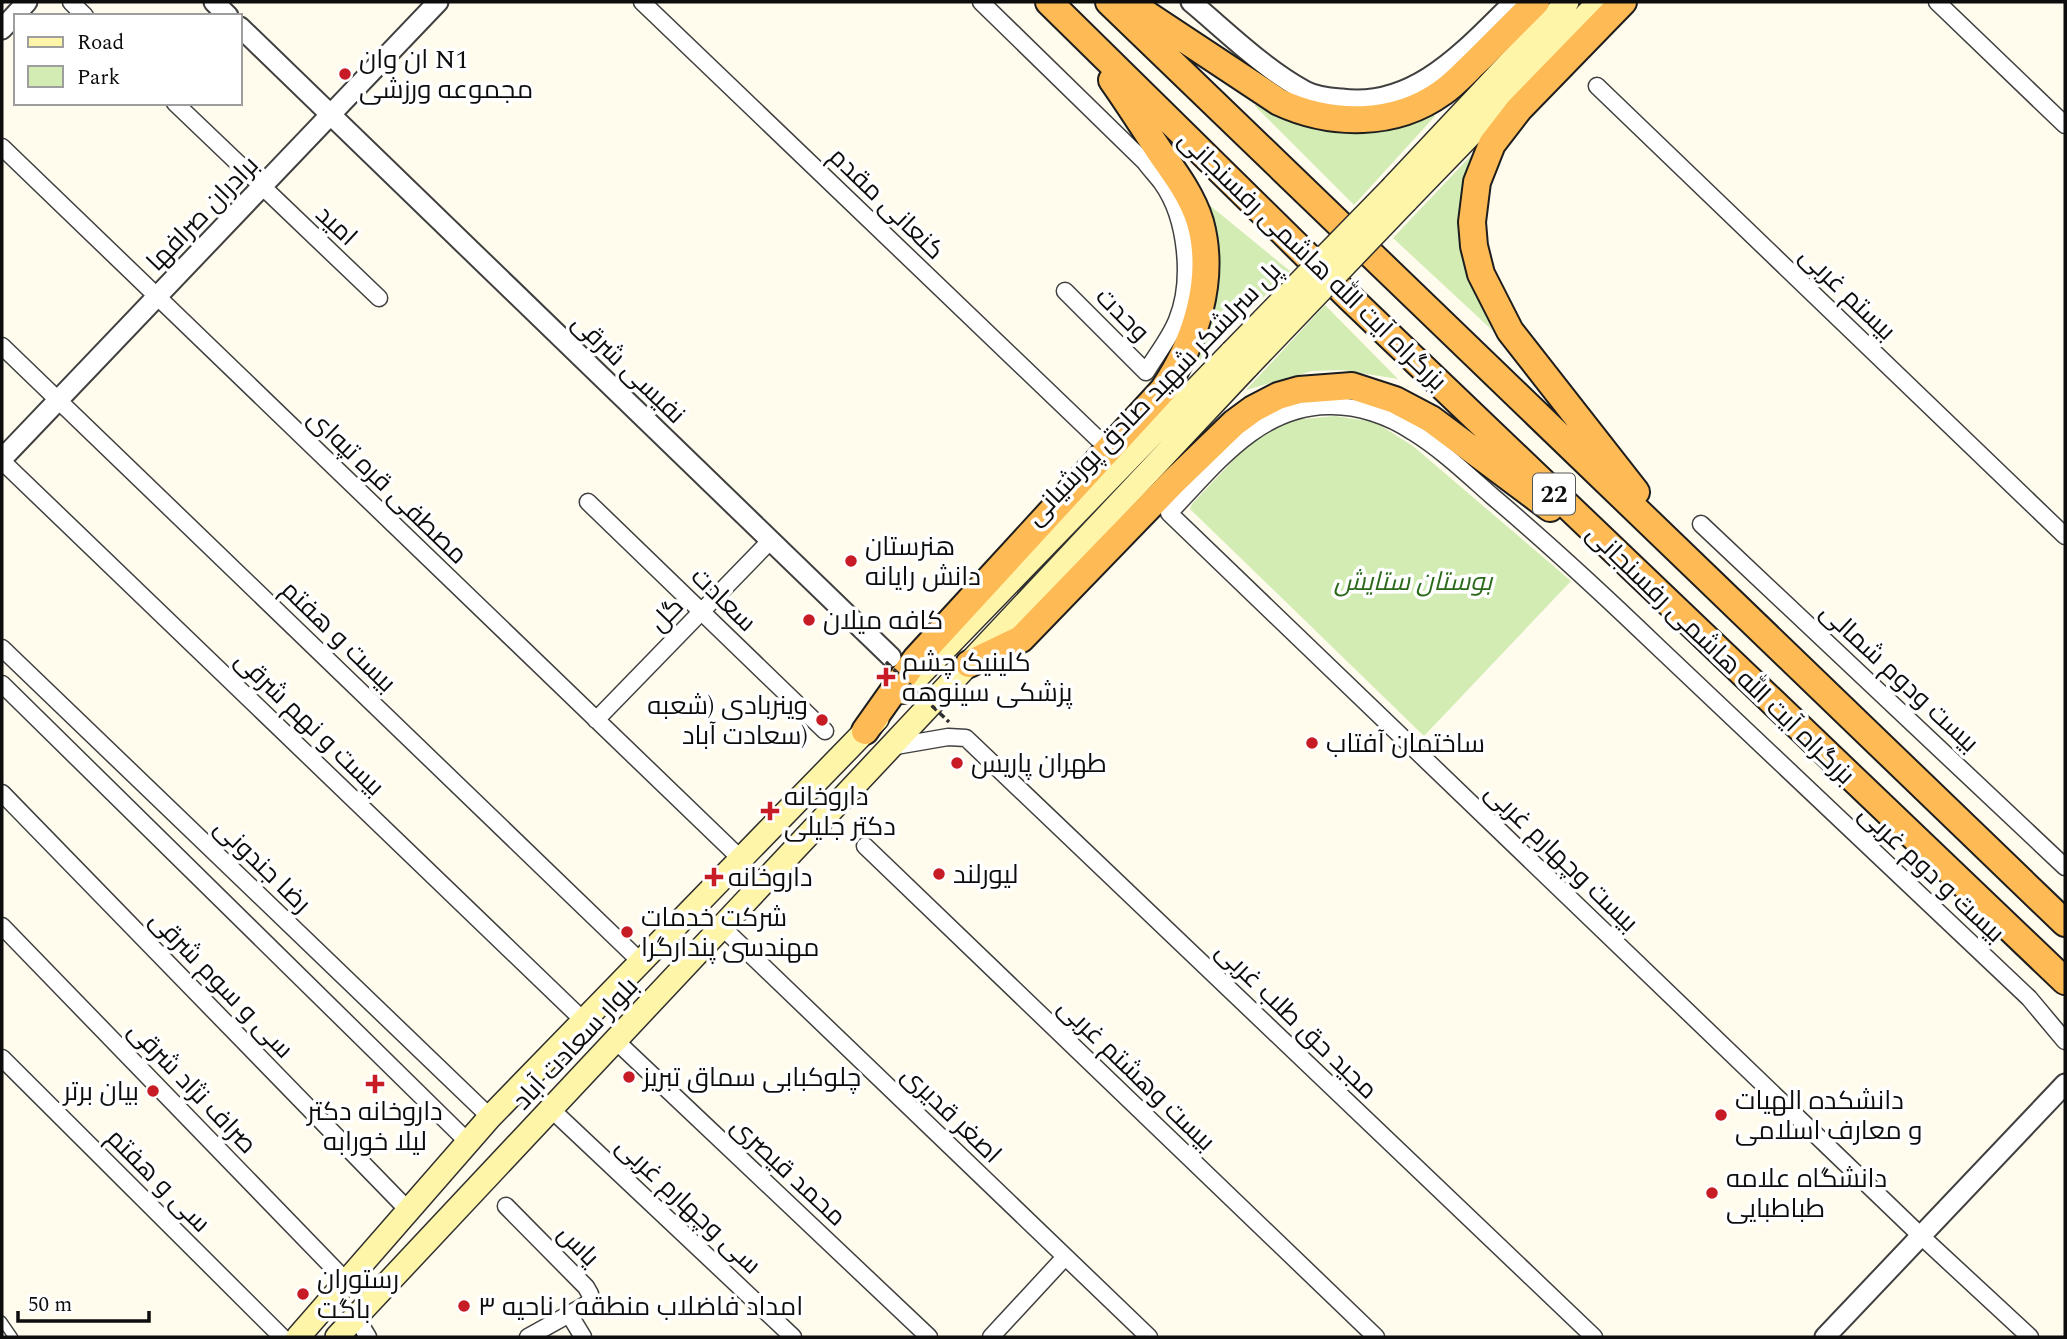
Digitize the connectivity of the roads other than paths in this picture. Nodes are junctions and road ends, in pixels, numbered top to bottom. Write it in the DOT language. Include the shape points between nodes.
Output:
graph roads {
  1 [pos="438,2"];
  2 [pos="642,2"];
  3 [pos="981,2"];
  4 [pos="1049,2"];
  5 [pos="1109,2"];
  6 [pos="1128,2"];
  7 [pos="1191,2"];
  8 [pos="1567,2"];
  9 [pos="1599,2"];
  10 [pos="1623,2"];
  11 [pos="1937,2"];
  12 [pos="1519,3"];
  13 [pos="14,16"];
  14 [pos="1070,22"];
  15 [pos="2,29"];
  16 [pos="242,29"];
  17 [pos="1597,86"];
  18 [pos="177,105"];
  19 [pos="331,116"];
  20 [pos="2065,125"];
  21 [pos="2,147"];
  22 [pos="262,188"];
  23 [pos="1400,194"];
  24 [pos="1065,291"];
  25 [pos="158,297"];
  26 [pos="379,298"];
  27 [pos="2,346"];
  28 [pos="1240,359"];
  29 [pos="58,400"];
  30 [pos="1098,439"];
  31 [pos="2,460"];
  32 [pos="589,502"];
  33 [pos="1169,513"];
  34 [pos="1701,523"];
  35 [pos="2065,536"];
  36 [pos="770,541"];
  37 [pos="1621,558"];
  38 [pos="1691,562"];
  39 [pos="702,612"];
  40 [pos="2,648"];
  41 [pos="888,659"];
  42 [pos="969,664"];
  43 [pos="2,684"];
  44 [pos="596,720"];
  45 [pos="865,731"];
  46 [pos="825,732"];
  47 [pos="890,747"];
  48 [pos="2,793"];
  49 [pos="182,822"];
  50 [pos="163,842"];
  51 [pos="865,846"];
  52 [pos="741,859"];
  53 [pos="2065,867"];
  54 [pos="2065,923"];
  55 [pos="2,926"];
  56 [pos="722,927"];
  57 [pos="641,962"];
  58 [pos="2065,981"];
  59 [pos="584,1021"];
  60 [pos="615,1040"];
  61 [pos="2065,1041"];
  62 [pos="2,1058"];
  63 [pos="2065,1084"];
  64 [pos="551,1109"];
  65 [pos="490,1118"];
  66 [pos="468,1142"];
  67 [pos="413,1204"];
  68 [pos="506,1206"];
  69 [pos="444,1222"];
  70 [pos="1921,1236"];
  71 [pos="1065,1257"];
  72 [pos="348,1283"];
  73 [pos="569,1314"];
  74 [pos="356,1317"];
  75 [pos="2,1321"];
  76 [pos="13,1337"];
  77 [pos="282,1337"];
  78 [pos="298,1337"];
  79 [pos="337,1337"];
  80 [pos="368,1337"];
  81 [pos="528,1337"];
  82 [pos="583,1337"];
  83 [pos="793,1337"];
  84 [pos="929,1337"];
  85 [pos="991,1337"];
  86 [pos="1149,1337"];
  87 [pos="1376,1337"];
  88 [pos="1594,1337"];
  89 [pos="1825,1337"];
  90 [pos="2030,1337"];
  1 -- 19 [label="street, برادران صرافها"];
  2 -- 30 [label="street, کنعانی مقدم"];
  3 -- 24 [label="street, وحدت" via="1145,162 1164,185 1175,211 1187,267 1185,297 1176,323 1146,372"];
  4 -- 14 [label="highway, بزرگراه آیت الله هاشمی رفسنجانی / 22"];
  5 -- 38 [label="highway, بزرگراه آیت الله هاشمی رفسنجانی / 22"];
  6 -- 12 [label="highway" via="1279,102 1328,119 1363,120 1406,111 1444,92"];
  7 -- 12 [label="street" via="1306,92 1350,100 1377,98 1426,80"];
  8 -- 23 [label="main road, پل سرلشکر شهید صادق پورشیانی"];
  9 -- 23 [label="main road, پل سرلشکر شهید صادق پورشیانی"];
  10 -- 38 [label="highway" via="1519,109 1492,144 1477,182 1474,246 1481,274 1510,331"];
  11 -- 20 [label="street"];
  13 -- 15 [label="street"];
  14 -- 37 [label="highway, بزرگراه آیت الله هاشمی رفسنجانی / 22"];
  14 -- 45 [label="highway" via="1173,171 1199,221 1204,280 1195,326 1163,390 916,659"];
  16 -- 19 [label="street, نفیسی شرقی"];
  17 -- 35 [label="street, بیستم غربی"];
  18 -- 22 [label="street, امید"];
  19 -- 22 [label="street, برادران صرافها"];
  19 -- 36 [label="street, نفیسی شرقی"];
  21 -- 25 [label="street, مصطفی قره تپه‌ای"];
  22 -- 25 [label="street, برادران صرافها"];
  22 -- 26 [label="street, امید"];
  23 -- 28 [label="main road, پل سرلشکر شهید صادق پورشیانی, bridge"];
  25 -- 29 [label="street, برادران صرافها"];
  25 -- 44 [label="street, مصطفی قره تپه‌ای"];
  27 -- 29 [label="street, بیست و هفتم"];
  28 -- 42 [label="main road, پل سرلشکر شهید صادق پورشیانی"];
  28 -- 45 [label="main road, پل سرلشکر شهید صادق پورشیانی"];
  29 -- 31 [label="street, برادران صرافها"];
  29 -- 57 [label="street, بیست و هفتم"];
  31 -- 59 [label="street, بیست و نهم شرقی"];
  32 -- 39 [label="street, سعادت"];
  33 -- 61 [label="street, بیست و دوم غربی" via="1242,438 1295,411 1327,405 1355,408 1383,415 1412,431 1560,554 2029,998"];
  33 -- 70 [label="street, بیست وچهارم غربی"];
  34 -- 53 [label="street, بیست ودوم شمالی"];
  36 -- 39 [label="street, گل"];
  36 -- 41 [label="street, نفیسی شرقی"];
  37 -- 42 [label="highway" via="1411,408 1352,386 1299,390 1278,396 1234,424 1021,639"];
  37 -- 58 [label="highway, بزرگراه آیت الله هاشمی رفسنجانی / 22"];
  38 -- 54 [label="highway, بزرگراه آیت الله هاشمی رفسنجانی / 22"];
  39 -- 44 [label="street, گل"];
  39 -- 46 [label="street, سعادت"];
  40 -- 49 [label="street, رضا جندونی"];
  42 -- 47 [label="main road, بلوار سعادت آباد"];
  43 -- 50 [label="street, رضا جندونی"];
  44 -- 52 [label="street, مصطفی قره تپه‌ای"];
  45 -- 52 [label="main road, بلوار سعادت آباد"];
  47 -- 56 [label="main road, بلوار سعادت آباد"];
  47 -- 88 [label="street, مجید حق طلب غربی" via="965,738"];
  48 -- 67 [label="street, سی و سوم شرقی"];
  49 -- 50 [label="street"];
  49 -- 65 [label="street, رضا جندونی"];
  50 -- 66 [label="street, رضا جندونی"];
  51 -- 87 [label="street, بیست وهشتم غربی"];
  52 -- 57 [label="main road, بلوار سعادت آباد"];
  55 -- 72 [label="street, صراف‌ نژاد شرقی"];
  56 -- 60 [label="main road, بلوار سعادت آباد"];
  56 -- 71 [label="street, اصغر قدیری"];
  57 -- 59 [label="main road, بلوار سعادت آباد"];
  59 -- 65 [label="main road, بلوار سعادت آباد"];
  60 -- 64 [label="main road, بلوار سعادت آباد"];
  60 -- 84 [label="street, محمد قیصری"];
  62 -- 77 [label="street, سی و هفتم"];
  63 -- 70 [label="street"];
  64 -- 69 [label="main road, بلوار سعادت آباد"];
  64 -- 83 [label="street, سی وچهارم غربی"];
  65 -- 66 [label="main road, بلوار سعادت آباد"];
  66 -- 67 [label="main road, بلوار سعادت آباد"];
  67 -- 69 [label="main road"];
  67 -- 72 [label="main road, بلوار سعادت آباد"];
  68 -- 73 [label="street, یاس" via="586,1287 590,1302"];
  69 -- 74 [label="main road, بلوار سعادت آباد"];
  70 -- 89 [label="street"];
  70 -- 90 [label="street, بیست وچهارم غربی"];
  71 -- 85 [label="street"];
  71 -- 86 [label="street, اصغر قدیری"];
  72 -- 78 [label="main road, بلوار سعادت آباد"];
  73 -- 81 [label="street, یاس"];
  73 -- 82 [label="street"];
  74 -- 79 [label="main road, بلوار سعادت آباد"];
  74 -- 80 [label="street"];
  75 -- 76 [label="lane"];
}
